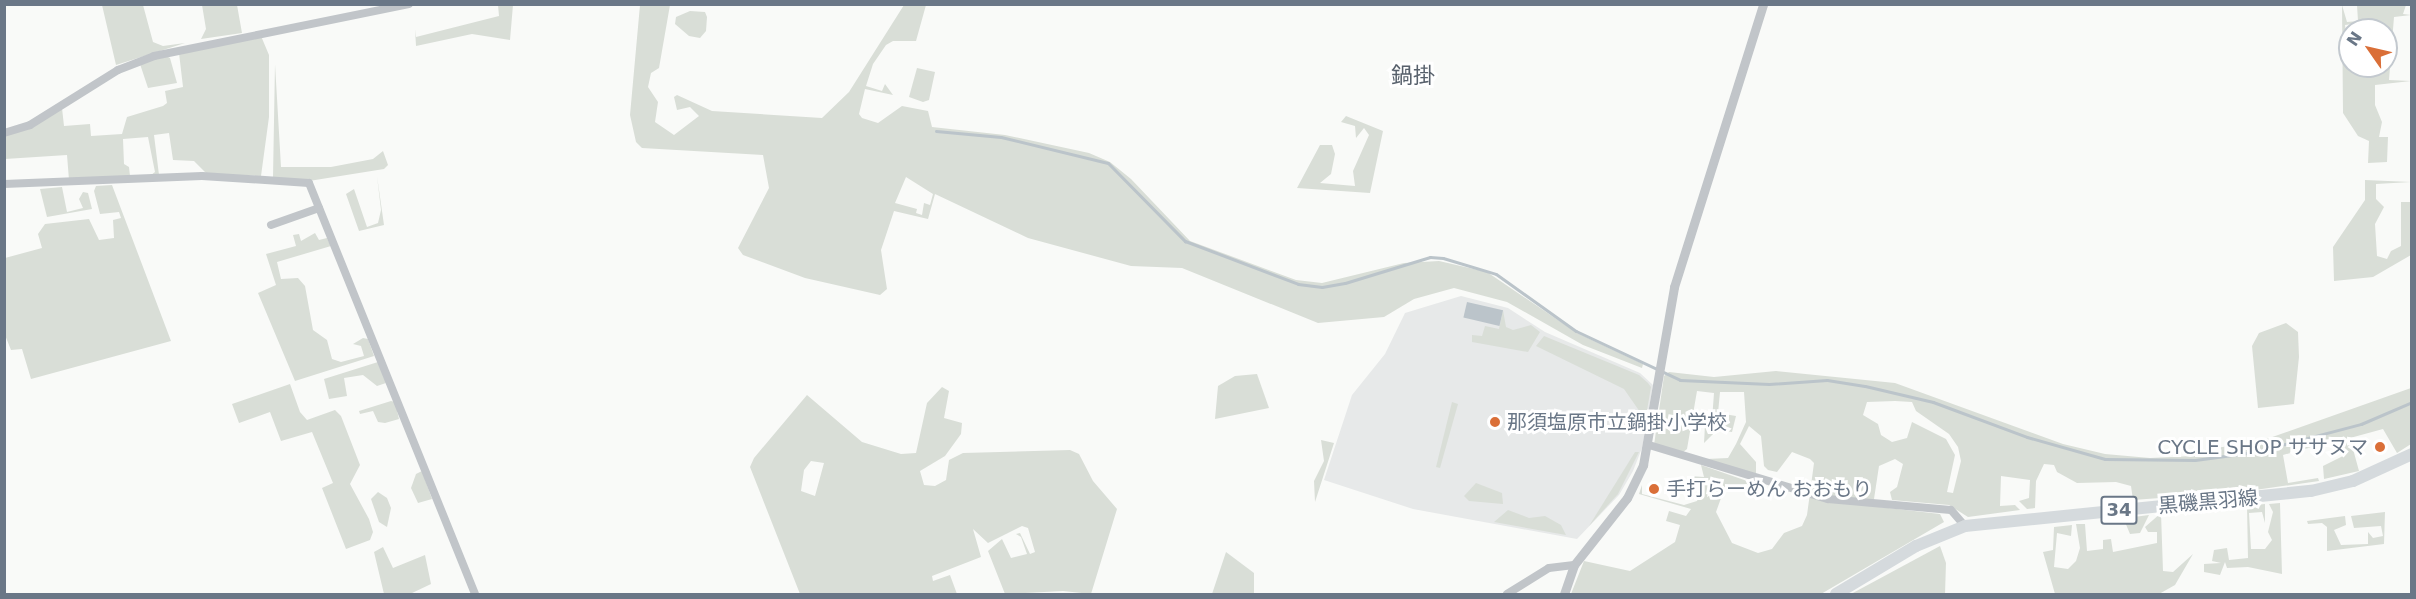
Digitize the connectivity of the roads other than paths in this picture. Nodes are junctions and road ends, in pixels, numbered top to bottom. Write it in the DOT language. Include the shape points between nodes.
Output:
graph roads {
  1 [pos="409,4"];
  2 [pos="1763,4"];
  3 [pos="4,134"];
  4 [pos="4,184"];
  5 [pos="319,208"];
  6 [pos="271,225"];
  7 [pos="1649,445"];
  8 [pos="2412,454"];
  9 [pos="1965,526"];
  10 [pos="1574,565"];
  11 [pos="475,594"];
  12 [pos="1506,594"];
  13 [pos="1564,594"];
  14 [pos="1836,594"];
  1 -- 3 [label="street" via="154,56 118,70 30,125"];
  2 -- 7 [label="street" via="1674,287"];
  4 -- 5 [label="street" via="202,176 309,183"];
  5 -- 6 [label="street"];
  5 -- 11 [label="street"];
  7 -- 9 [label="street" via="1828,499 1952,510"];
  7 -- 10 [label="street" via="1627,498"];
  8 -- 9 [label="main road, 黒磯黒羽線 / 34" via="2353,481 2311,491"];
  9 -- 14 [label="main road, 黒磯黒羽線 / 34" via="1916,546"];
  10 -- 12 [label="street" via="1549,568"];
  10 -- 13 [label="street"];
}
